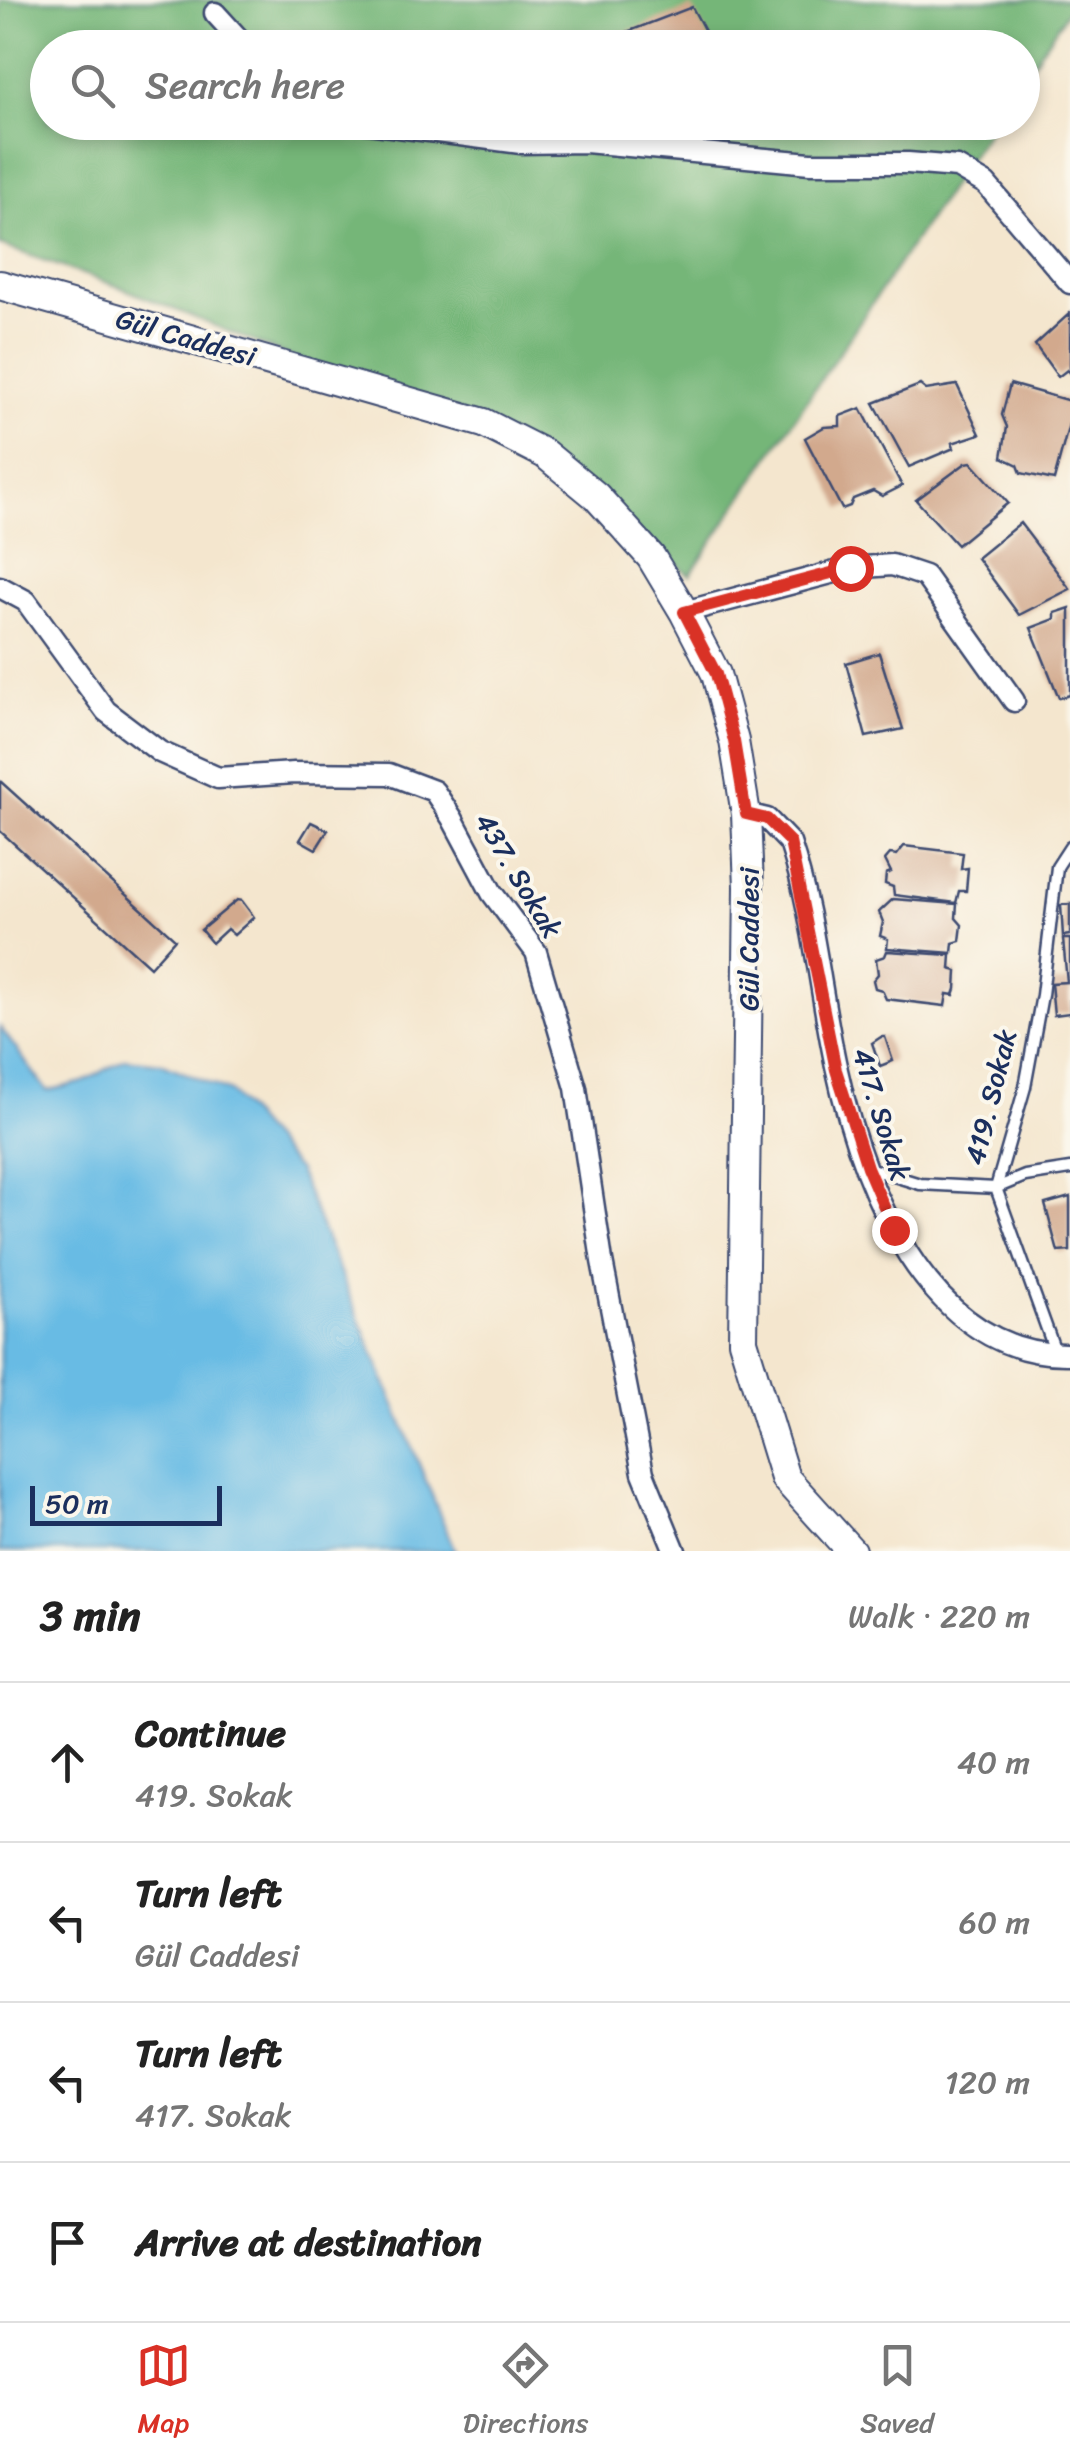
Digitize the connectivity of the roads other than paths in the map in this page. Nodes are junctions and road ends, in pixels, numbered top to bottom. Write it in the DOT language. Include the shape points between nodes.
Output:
graph roads {
  1 [pos="215,14"];
  2 [pos="230,30"];
  3 [pos="499,140"];
  4 [pos="1070,283"];
  5 [pos="0,285"];
  6 [pos="0,586"];
  7 [pos="684,612"];
  8 [pos="1014,701"];
  9 [pos="746,814"];
  10 [pos="1070,848"];
  11 [pos="867,1167"];
  12 [pos="1070,1169"];
  13 [pos="996,1188"];
  14 [pos="1063,1355"];
  15 [pos="675,1551"];
  16 [pos="851,1551"];
  1 -- 2 [label="street"];
  3 -- 4 [label="street" via="957,168 986,184"];
  5 -- 7 [label="main road, Gül Caddesi" via="484,423 544,454 596,496 651,556"];
  6 -- 15 [label="street, 437. Sokak" via="26,601 106,712 160,752 218,778 389,774 434,791 492,894 536,952 576,1088 643,1473"];
  7 -- 8 [label="street" via="850,568 892,565 924,576"];
  7 -- 9 [label="main road, Gül Caddesi" via="716,674"];
  9 -- 11 [label="street, 417. Sokak" via="767,819 790,842 836,1070"];
  9 -- 16 [label="main road, Gül Caddesi" via="743,1341 786,1478"];
  10 -- 13 [label="lane, 419. Sokak" via="1057,867 1042,995"];
  11 -- 13 [label="lane" via="920,1184"];
  11 -- 14 [label="street, 417. Sokak" via="894,1230 946,1304 996,1340"];
  12 -- 13 [label="lane"];
  13 -- 14 [label="lane, 419. Sokak"];
}
